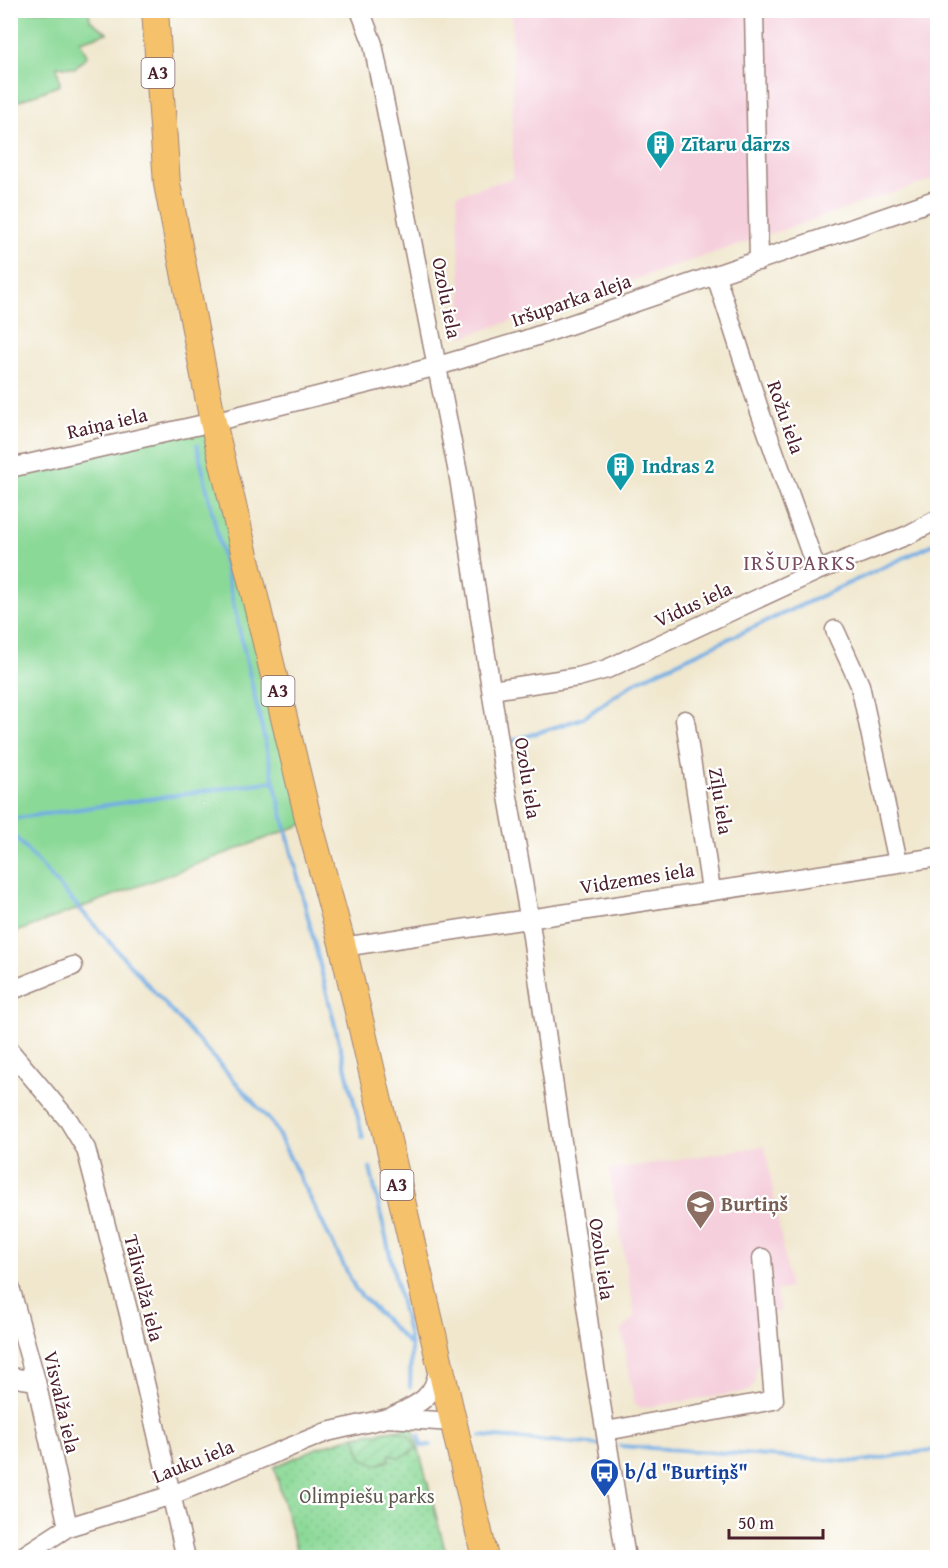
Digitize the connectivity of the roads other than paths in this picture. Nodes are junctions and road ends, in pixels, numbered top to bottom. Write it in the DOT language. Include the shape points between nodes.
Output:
graph roads {
  1 [pos="155,10"];
  2 [pos="360,10"];
  3 [pos="754,10"];
  4 [pos="938,199"];
  5 [pos="759,261"];
  6 [pos="716,276"];
  7 [pos="438,366"];
  8 [pos="213,422"];
  9 [pos="10,468"];
  10 [pos="938,519"];
  11 [pos="818,571"];
  12 [pos="835,630"];
  13 [pos="492,690"];
  14 [pos="685,720"];
  15 [pos="938,857"];
  16 [pos="898,862"];
  17 [pos="711,890"];
  18 [pos="529,916"];
  19 [pos="343,947"];
  20 [pos="73,966"];
  21 [pos="10,991"];
  22 [pos="10,1051"];
  23 [pos="762,1258"];
  24 [pos="10,1287"];
  25 [pos="439,1362"];
  26 [pos="10,1377"];
  27 [pos="36,1381"];
  28 [pos="388,1418"];
  29 [pos="454,1422"];
  30 [pos="606,1431"];
  31 [pos="172,1495"];
  32 [pos="68,1527"];
  33 [pos="20,1557"];
  34 [pos="186,1557"];
  35 [pos="485,1557"];
  36 [pos="626,1557"];
  1 -- 8 [label="highway, A3" via="167,184"];
  2 -- 7 [label="street, Ozolu iela" via="373,45"];
  3 -- 5 [label="street"];
  4 -- 5 [label="street, Iršuparka aleja"];
  5 -- 6 [label="street, Iršuparka aleja"];
  6 -- 7 [label="street, Iršuparka aleja"];
  6 -- 11 [label="street, Rožu iela"];
  7 -- 8 [label="street, Iršuparka aleja"];
  7 -- 13 [label="street, Ozolu iela"];
  8 -- 9 [label="street, Raiņa iela"];
  8 -- 19 [label="highway, A3"];
  10 -- 11 [label="street, Vidus iela"];
  11 -- 13 [label="street, Vidus iela" via="607,669"];
  12 -- 16 [label="street" via="860,685"];
  13 -- 18 [label="street, Ozolu iela"];
  14 -- 17 [label="street, Zīļu iela"];
  15 -- 16 [label="street, Vidzemes iela"];
  16 -- 17 [label="street, Vidzemes iela"];
  17 -- 18 [label="street, Vidzemes iela"];
  18 -- 19 [label="street, Vidzemes iela"];
  18 -- 30 [label="street, Ozolu iela"];
  19 -- 25 [label="highway, A3"];
  20 -- 21 [label="street"];
  22 -- 31 [label="street, Tālivalža iela" via="63,1112 86,1149"];
  23 -- 30 [label="street" via="774,1400"];
  24 -- 27 [label="street, Visvalža iela"];
  25 -- 28 [label="street" via="430,1395"];
  25 -- 29 [label="highway, A3"];
  26 -- 27 [label="street"];
  27 -- 32 [label="street, Visvalža iela"];
  28 -- 29 [label="street"];
  28 -- 31 [label="street, Lauku iela" via="327,1432"];
  29 -- 35 [label="highway, A3"];
  30 -- 36 [label="street, Ozolu iela"];
  31 -- 32 [label="street, Lauku iela"];
  31 -- 34 [label="street, Tālivalža iela"];
  32 -- 33 [label="street, Lauku iela"];
}
